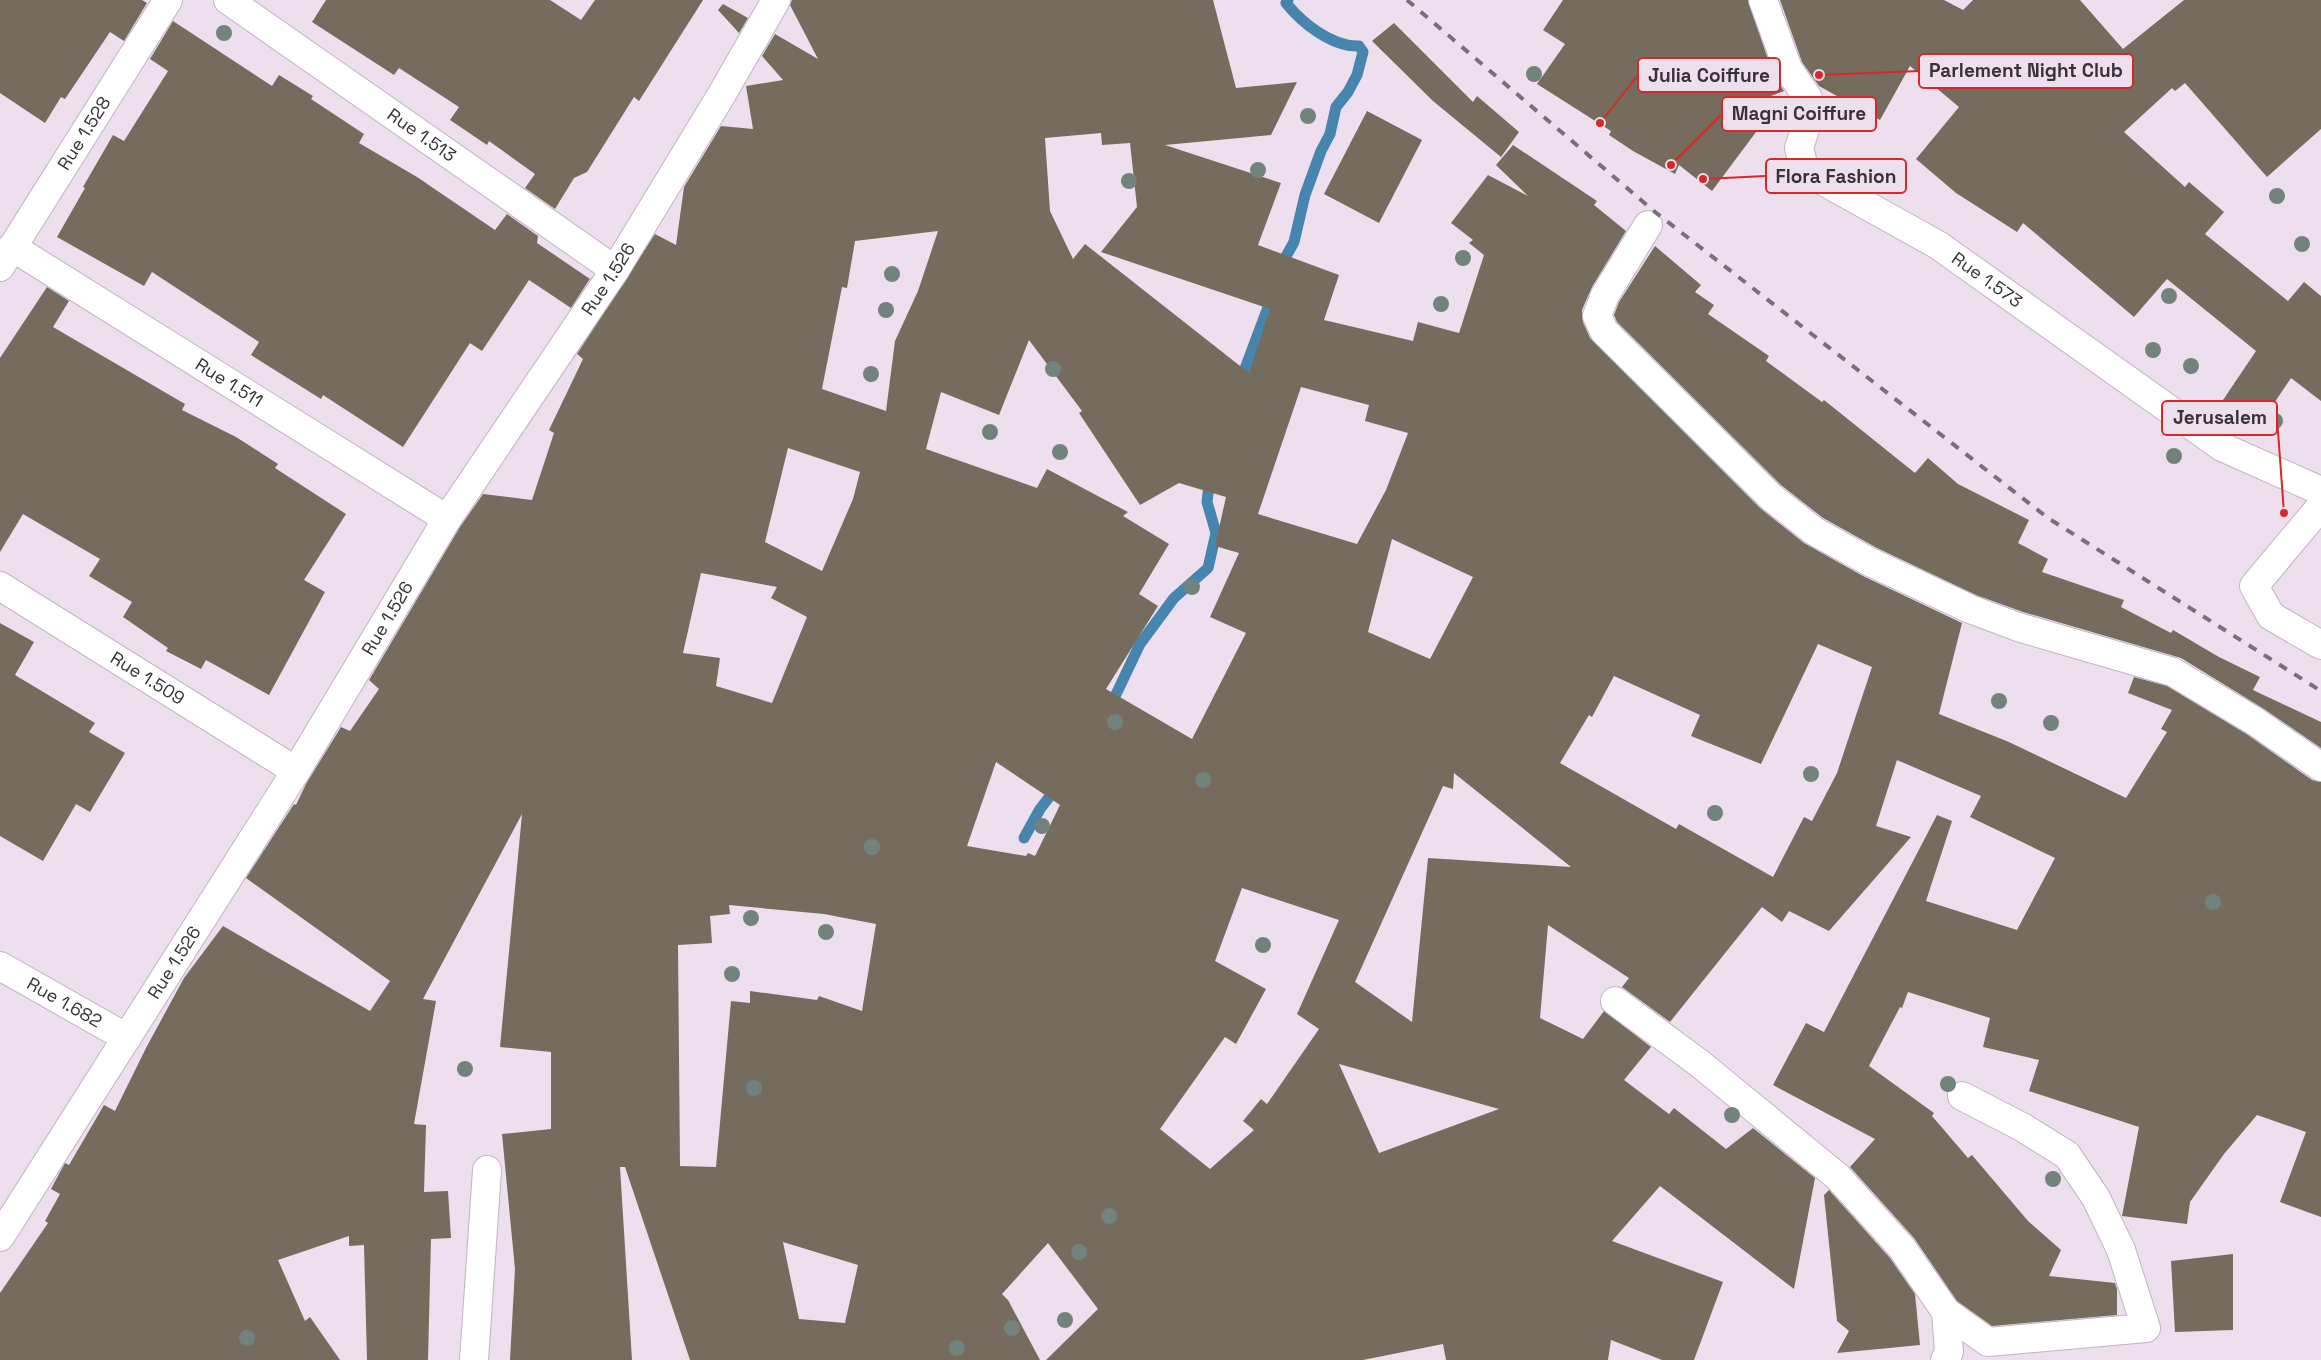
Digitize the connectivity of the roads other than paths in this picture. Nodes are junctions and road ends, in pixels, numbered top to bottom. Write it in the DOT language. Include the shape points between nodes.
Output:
graph roads {
  1 [pos="168,0"];
  2 [pos="228,0"];
  3 [pos="776,0"];
  4 [pos="1764,0"];
  5 [pos="1648,226"];
  6 [pos="6,257"];
  7 [pos="614,270"];
  8 [pos="2321,490"];
  9 [pos="2321,506"];
  10 [pos="447,519"];
  11 [pos="0,586"];
  12 [pos="2321,646"];
  13 [pos="2321,767"];
  14 [pos="296,771"];
  15 [pos="0,966"];
  16 [pos="1615,1001"];
  17 [pos="127,1038"];
  18 [pos="1962,1096"];
  19 [pos="488,1170"];
  20 [pos="0,1237"];
  21 [pos="1946,1312"];
  22 [pos="474,1360"];
  23 [pos="1945,1360"];
  1 -- 6 [label="street, Rue 1.528"];
  2 -- 7 [label="street, Rue 1.513"];
  3 -- 7 [label="street, Rue 1.526"];
  4 -- 8 [label="street, Rue 1.573" via="1788,69 1808,98 1807,123 1799,148 1805,171 1938,246 2222,447"];
  5 -- 13 [label="street" via="1605,295 1597,316 1604,331 1771,497 1814,531 1870,562 1970,609 2018,627 2173,672 2256,722"];
  6 -- 10 [label="street, Rue 1.511"];
  7 -- 10 [label="street, Rue 1.526"];
  9 -- 12 [label="street" via="2254,586 2271,616"];
  10 -- 14 [label="street, Rue 1.526"];
  11 -- 14 [label="street, Rue 1.509"];
  14 -- 17 [label="street, Rue 1.526"];
  15 -- 17 [label="street, Rue 1.682"];
  16 -- 21 [label="street" via="1699,1063 1838,1177 1902,1248"];
  17 -- 20 [label="street, Rue 1.526"];
  18 -- 21 [label="street" via="2022,1127 2067,1156 2096,1198 2121,1250 2146,1328 1988,1342"];
  19 -- 22 [label="street"];
  21 -- 23 [label="street" via="1948,1352"];
}
